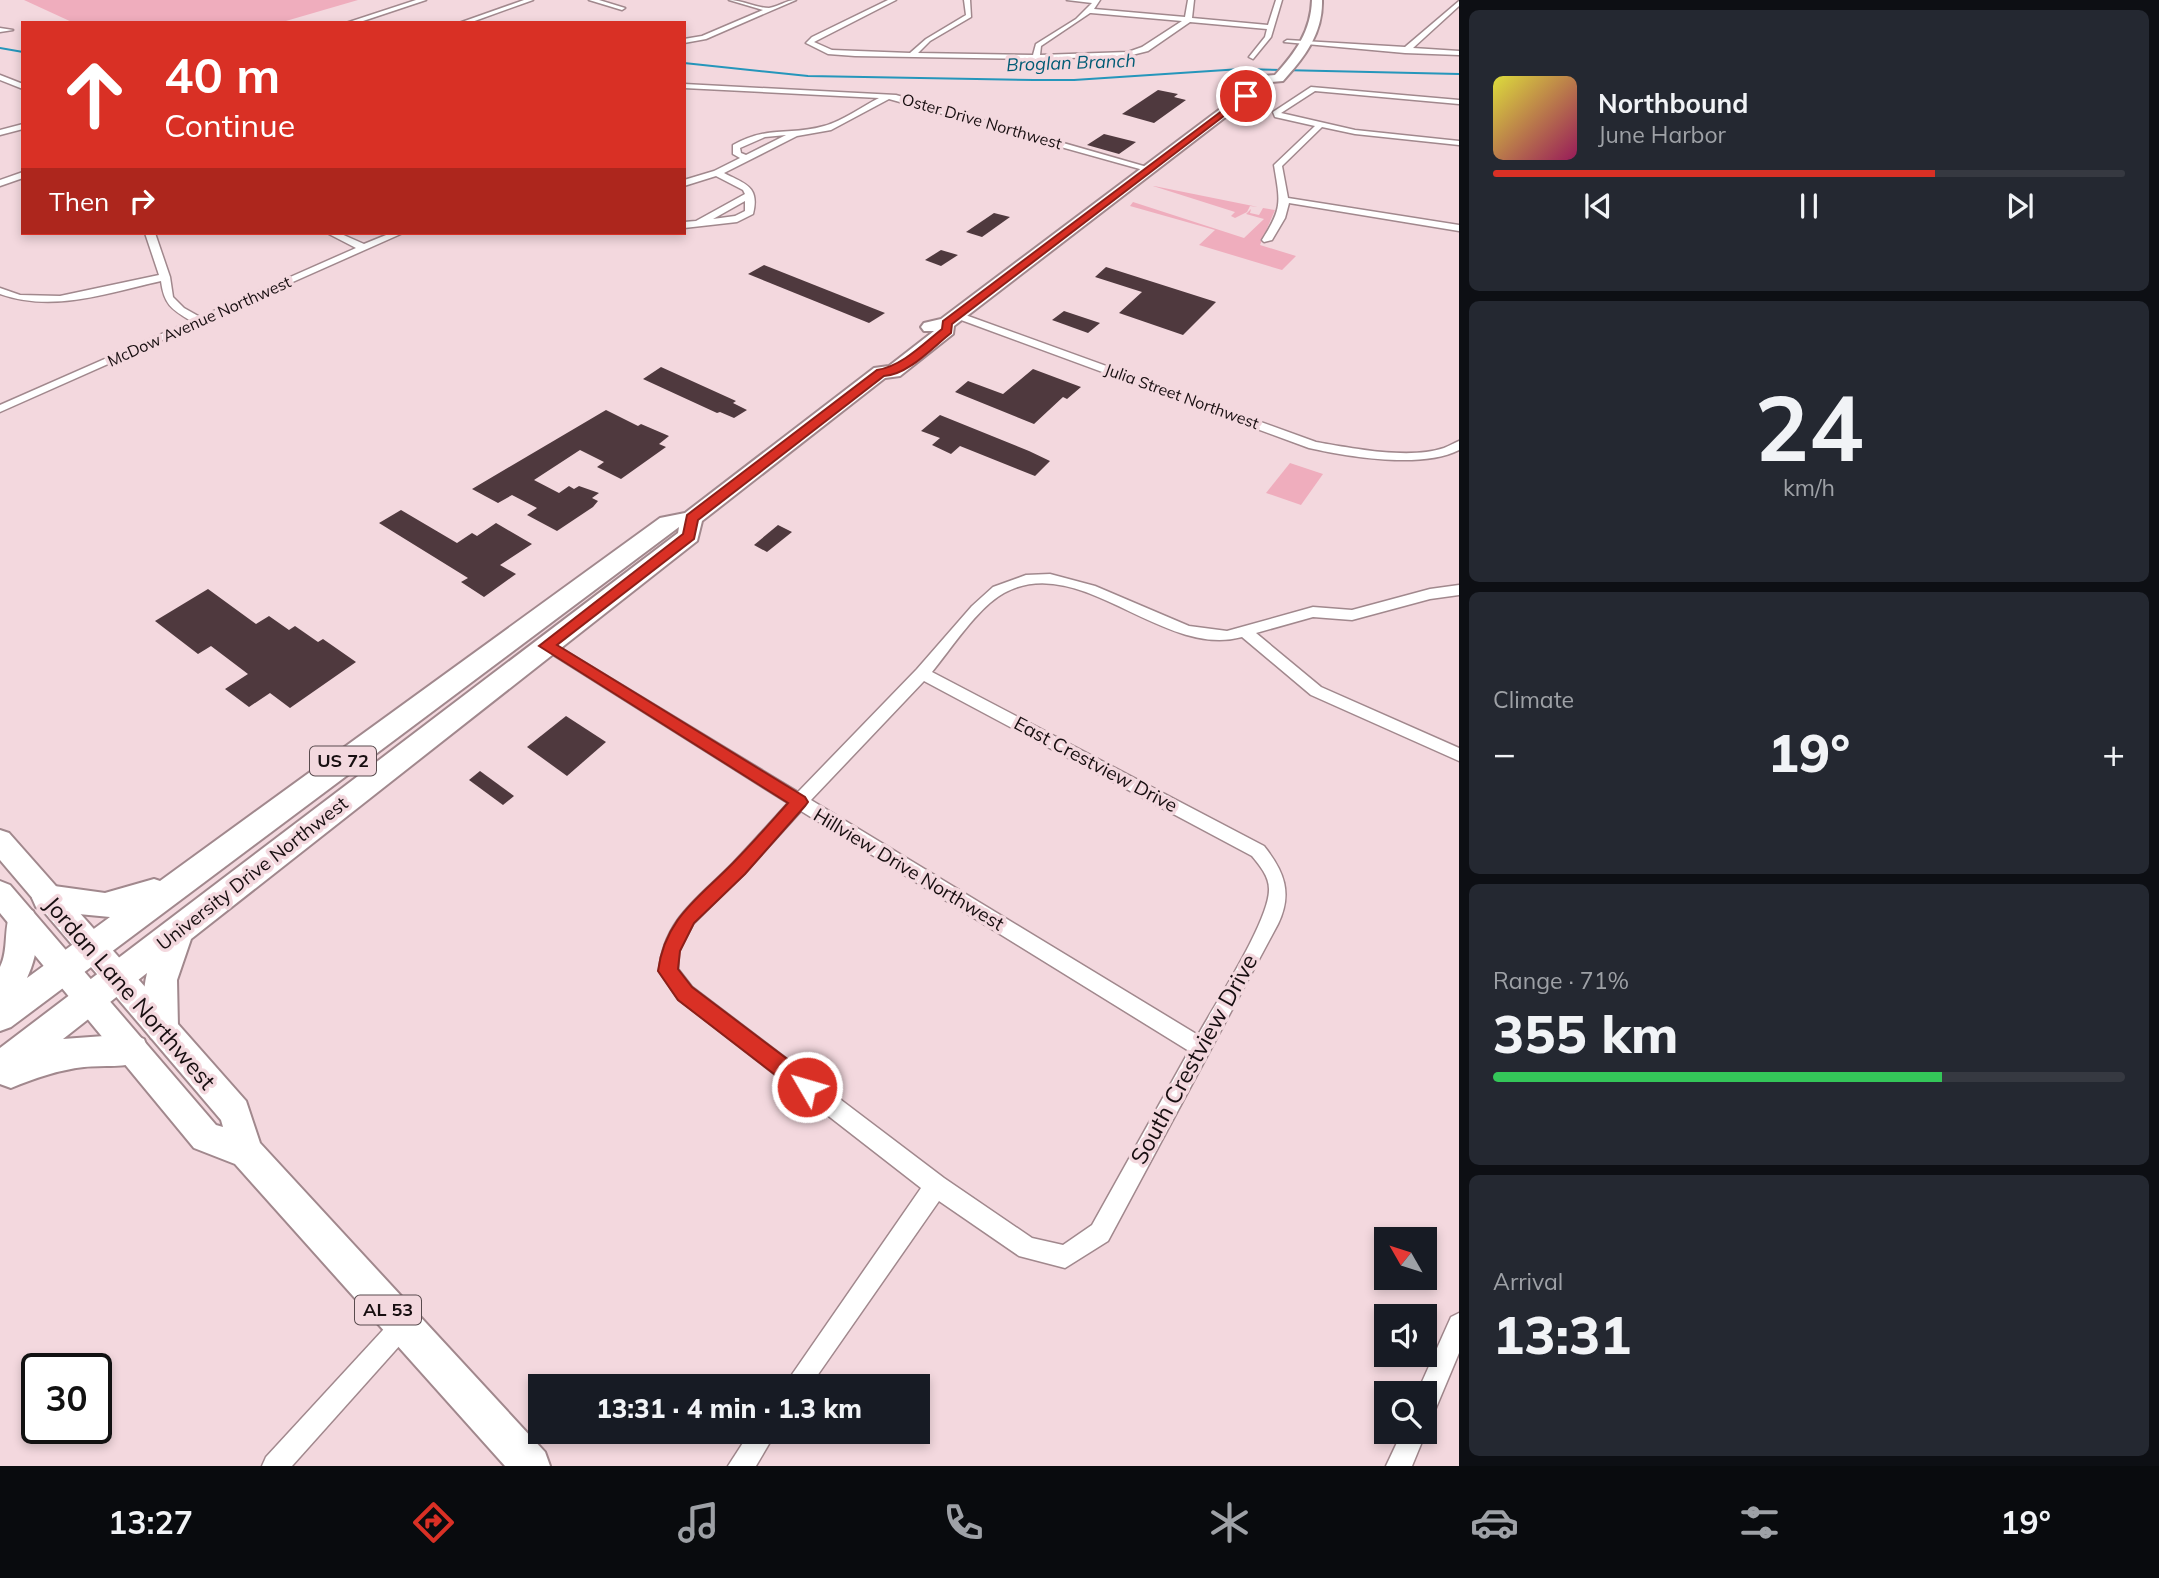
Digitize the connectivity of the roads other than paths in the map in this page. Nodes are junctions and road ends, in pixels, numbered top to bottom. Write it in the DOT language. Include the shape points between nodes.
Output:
graph roads {
  1 [pos="423,0"];
  2 [pos="530,0"];
  3 [pos="592,0"];
  4 [pos="732,0"];
  5 [pos="793,0"];
  6 [pos="892,0"];
  7 [pos="967,0"];
  8 [pos="1070,0"];
  9 [pos="1097,0"];
  10 [pos="1191,0"];
  11 [pos="1279,0"];
  12 [pos="1317,0"];
  13 [pos="1459,3"];
  14 [pos="622,8"];
  15 [pos="770,10"];
  16 [pos="1091,11"];
  17 [pos="1188,20"];
  18 [pos="355,21"];
  19 [pos="468,21"];
  20 [pos="1295,26"];
  21 [pos="1270,27"];
  22 [pos="0,30"];
  23 [pos="10,30"];
  24 [pos="686,41"];
  25 [pos="1287,42"];
  26 [pos="1306,45"];
  27 [pos="1405,51"];
  28 [pos="1459,53"];
  29 [pos="913,54"];
  30 [pos="1038,57"];
  31 [pos="1253,57"];
  32 [pos="1292,65"];
  33 [pos="0,77"];
  34 [pos="1268,79"];
  35 [pos="20,84"];
  36 [pos="1381,84"];
  37 [pos="686,86"];
  38 [pos="699,87"];
  39 [pos="0,88"];
  40 [pos="1388,93"];
  41 [pos="889,96"];
  42 [pos="686,97"];
  43 [pos="1459,102"];
  44 [pos="1320,125"];
  45 [pos="21,127"];
  46 [pos="0,133"];
  47 [pos="795,134"];
  48 [pos="1459,143"];
  49 [pos="746,158"];
  50 [pos="1150,169"];
  51 [pos="717,173"];
  52 [pos="21,176"];
  53 [pos="0,183"];
  54 [pos="687,184"];
  55 [pos="750,195"];
  56 [pos="1286,200"];
  57 [pos="697,224"];
  58 [pos="686,225"];
  59 [pos="1459,228"];
  60 [pos="151,235"];
  61 [pos="336,235"];
  62 [pos="393,235"];
  63 [pos="1267,240"];
  64 [pos="364,248"];
  65 [pos="165,277"];
  66 [pos="0,291"];
  67 [pos="955,317"];
  68 [pos="200,321"];
  69 [pos="881,372"];
  70 [pos="0,410"];
  71 [pos="1459,445"];
  72 [pos="692,518"];
  73 [pos="1459,590"];
  74 [pos="1245,631"];
  75 [pos="546,646"];
  76 [pos="922,673"];
  77 [pos="1459,755"];
  78 [pos="799,802"];
  79 [pos="0,841"];
  80 [pos="1266,861"];
  81 [pos="178,883"];
  82 [pos="0,893"];
  83 [pos="47,898"];
  84 [pos="22,920"];
  85 [pos="181,927"];
  86 [pos="92,948"];
  87 [pos="63,969"];
  88 [pos="118,978"];
  89 [pos="89,999"];
  90 [pos="0,1000"];
  91 [pos="0,1016"];
  92 [pos="162,1027"];
  93 [pos="1200,1047"];
  94 [pos="132,1050"];
  95 [pos="0,1068"];
  96 [pos="0,1077"];
  97 [pos="246,1152"];
  98 [pos="936,1186"];
  99 [pos="1459,1325"];
  100 [pos="401,1326"];
  101 [pos="804,1374"];
  102 [pos="1435,1381"];
  103 [pos="756,1444"];
  104 [pos="1409,1444"];
  105 [pos="275,1466"];
  106 [pos="531,1466"];
  107 [pos="741,1466"];
  108 [pos="1399,1466"];
  1 -- 18 [label="street"];
  2 -- 19 [label="street"];
  3 -- 14 [label="street"];
  4 -- 15 [label="street"];
  5 -- 15 [label="street"];
  6 -- 29 [label="street" via="809,43 831,52"];
  7 -- 29 [label="street" via="970,16"];
  8 -- 9 [label="street"];
  9 -- 16 [label="street"];
  10 -- 17 [label="street"];
  11 -- 21 [label="street"];
  12 -- 26 [label="highway, University Drive Northwest / US 72" via="1314,30"];
  13 -- 27 [label="street"];
  15 -- 24 [label="street" via="704,38"];
  16 -- 17 [label="street"];
  16 -- 30 [label="street" via="1038,45"];
  17 -- 21 [label="street"];
  17 -- 30 [label="street" via="1145,49 1128,54"];
  20 -- 25 [label="highway"];
  21 -- 31 [label="street"];
  22 -- 23 [label="street"];
  25 -- 26 [label="street"];
  25 -- 34 [label="highway" via="1262,75"];
  26 -- 27 [label="street"];
  26 -- 32 [label="highway, University Drive Northwest / US 72"];
  27 -- 28 [label="street"];
  29 -- 30 [label="street"];
  32 -- 34 [label="highway, University Drive Northwest / US 72" via="1279,78"];
  33 -- 35 [label="street"];
  34 -- 50 [label="highway, University Drive Northwest / US 72"];
  35 -- 39 [label="street"];
  36 -- 40 [label="street"];
  37 -- 38 [label="street, Oster Drive Northwest"];
  38 -- 41 [label="street, Oster Drive Northwest"];
  38 -- 42 [label="street"];
  40 -- 43 [label="street"];
  40 -- 44 [label="street" via="1314,89 1278,115"];
  41 -- 47 [label="street" via="828,128"];
  41 -- 50 [label="street, Oster Drive Northwest"];
  44 -- 48 [label="street"];
  44 -- 56 [label="street" via="1278,165"];
  45 -- 46 [label="street"];
  47 -- 49 [label="street"];
  47 -- 49 [label="street" via="748,139 736,147 737,154"];
  49 -- 51 [label="street"];
  50 -- 67 [label="highway, University Drive Northwest / US 72"];
  51 -- 54 [label="street"];
  51 -- 55 [label="street" via="747,188"];
  52 -- 53 [label="street"];
  55 -- 57 [label="street"];
  55 -- 57 [label="street" via="750,212 737,219"];
  56 -- 59 [label="street"];
  56 -- 63 [label="street" via="1284,213"];
  57 -- 58 [label="street"];
  60 -- 65 [label="street"];
  61 -- 64 [label="street"];
  62 -- 64 [label="street, McDow Avenue Northwest"];
  64 -- 68 [label="street, McDow Avenue Northwest"];
  65 -- 66 [label="street" via="54,300 23,300"];
  65 -- 68 [label="street" via="169,298"];
  67 -- 69 [label="highway, University Drive Northwest / US 72" via="947,330 919,353 893,372"];
  67 -- 71 [label="street, Julia Street Northwest" via="1313,444 1345,451 1411,454 1436,453"];
  68 -- 70 [label="street, McDow Avenue Northwest"];
  69 -- 72 [label="highway, University Drive Northwest / US 72"];
  72 -- 75 [label="highway, University Drive Northwest / US 72" via="689,536"];
  72 -- 81 [label="highway, University Drive Northwest / US 72" via="668,523"];
  73 -- 74 [label="street" via="1352,615 1312,612"];
  74 -- 76 [label="street" via="1227,636 1187,631 1090,589 1050,579 1027,580 998,590"];
  74 -- 77 [label="street" via="1316,691"];
  75 -- 78 [label="street, Hillview Drive Northwest"];
  75 -- 85 [label="highway, University Drive Northwest / US 72"];
  76 -- 78 [label="street"];
  76 -- 80 [label="street, East Crestview Drive" via="1258,851"];
  78 -- 93 [label="street, Hillview Drive Northwest"];
  78 -- 98 [label="street" via="687,918 670,950 668,971 685,993"];
  79 -- 83 [label="main road, Jordan Lane Northwest / AL 53"];
  80 -- 93 [label="street, South Crestview Drive" via="1280,891 1272,918"];
  81 -- 83 [label="highway" via="105,906"];
  81 -- 86 [label="highway, University Drive Northwest / US 72"];
  82 -- 84 [label="main road, Jordan Lane Northwest / AL 53"];
  83 -- 86 [label="main road, Jordan Lane Northwest / AL 53"];
  84 -- 87 [label="main road, Jordan Lane Northwest / AL 53"];
  84 -- 90 [label="highway" via="19,961"];
  85 -- 88 [label="highway, University Drive Northwest / US 72"];
  85 -- 92 [label="highway" via="163,964 158,995"];
  86 -- 87 [label="highway, University Drive Northwest / US 72"];
  86 -- 88 [label="main road, Jordan Lane Northwest / AL 53"];
  87 -- 89 [label="main road, Jordan Lane Northwest / AL 53"];
  87 -- 91 [label="highway, University Drive Northwest / US 72"];
  88 -- 89 [label="highway, University Drive Northwest / US 72"];
  88 -- 92 [label="main road, Jordan Lane Northwest / AL 53"];
  89 -- 94 [label="main road, Jordan Lane Northwest / AL 53"];
  89 -- 95 [label="highway, University Drive Northwest / US 72"];
  92 -- 97 [label="main road, Jordan Lane Northwest / AL 53" via="235,1112"];
  93 -- 98 [label="street, South Crestview Drive" via="1100,1233 1065,1257 1027,1248"];
  94 -- 96 [label="highway" via="57,1054"];
  94 -- 97 [label="main road, Jordan Lane Northwest / AL 53" via="205,1137"];
  97 -- 100 [label="main road, Jordan Lane Northwest / AL 53"];
  98 -- 101 [label="street"];
  99 -- 102 [label="street"];
  100 -- 105 [label="street"];
  100 -- 106 [label="main road, Jordan Lane Northwest / AL 53"];
  103 -- 107 [label="street"];
  104 -- 108 [label="street"];
}
